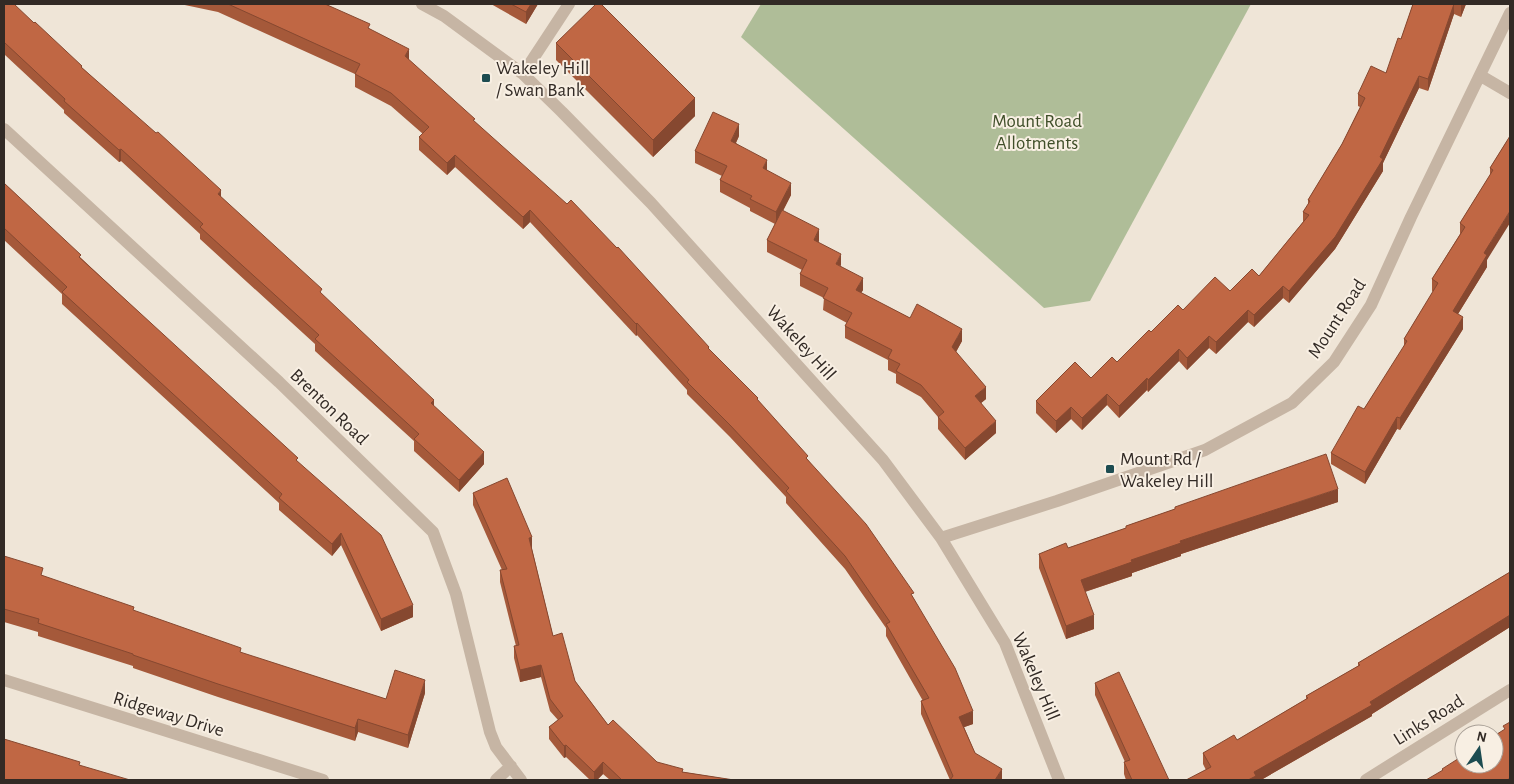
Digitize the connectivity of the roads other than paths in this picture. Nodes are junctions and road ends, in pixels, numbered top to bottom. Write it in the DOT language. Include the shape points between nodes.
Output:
graph roads {
  1 [pos="422,4"];
  2 [pos="569,4"];
  3 [pos="1510,13"];
  4 [pos="522,74"];
  5 [pos="1481,76"];
  6 [pos="1510,93"];
  7 [pos="4,129"];
  8 [pos="941,538"];
  9 [pos="4,680"];
  10 [pos="1510,690"];
  11 [pos="511,766"];
  12 [pos="323,780"];
  13 [pos="496,780"];
  14 [pos="521,780"];
  15 [pos="1058,780"];
  16 [pos="1366,780"];
  1 -- 4 [label="street, Wakeley Hill" via="444,16"];
  2 -- 4 [label="street"];
  3 -- 5 [label="street, Mount Road"];
  4 -- 8 [label="street, Wakeley Hill" via="651,203 825,394 883,460"];
  5 -- 6 [label="street"];
  5 -- 8 [label="street, Mount Road" via="1371,305 1334,362 1292,403 1205,450"];
  7 -- 11 [label="street, Brenton Road" via="278,382 433,532 456,594 490,732"];
  8 -- 15 [label="street, Wakeley Hill" via="1005,643"];
  9 -- 12 [label="street, Ridgeway Drive"];
  10 -- 16 [label="street, Links Road"];
  11 -- 13 [label="street"];
  11 -- 14 [label="street, Brenton Road"];
}
